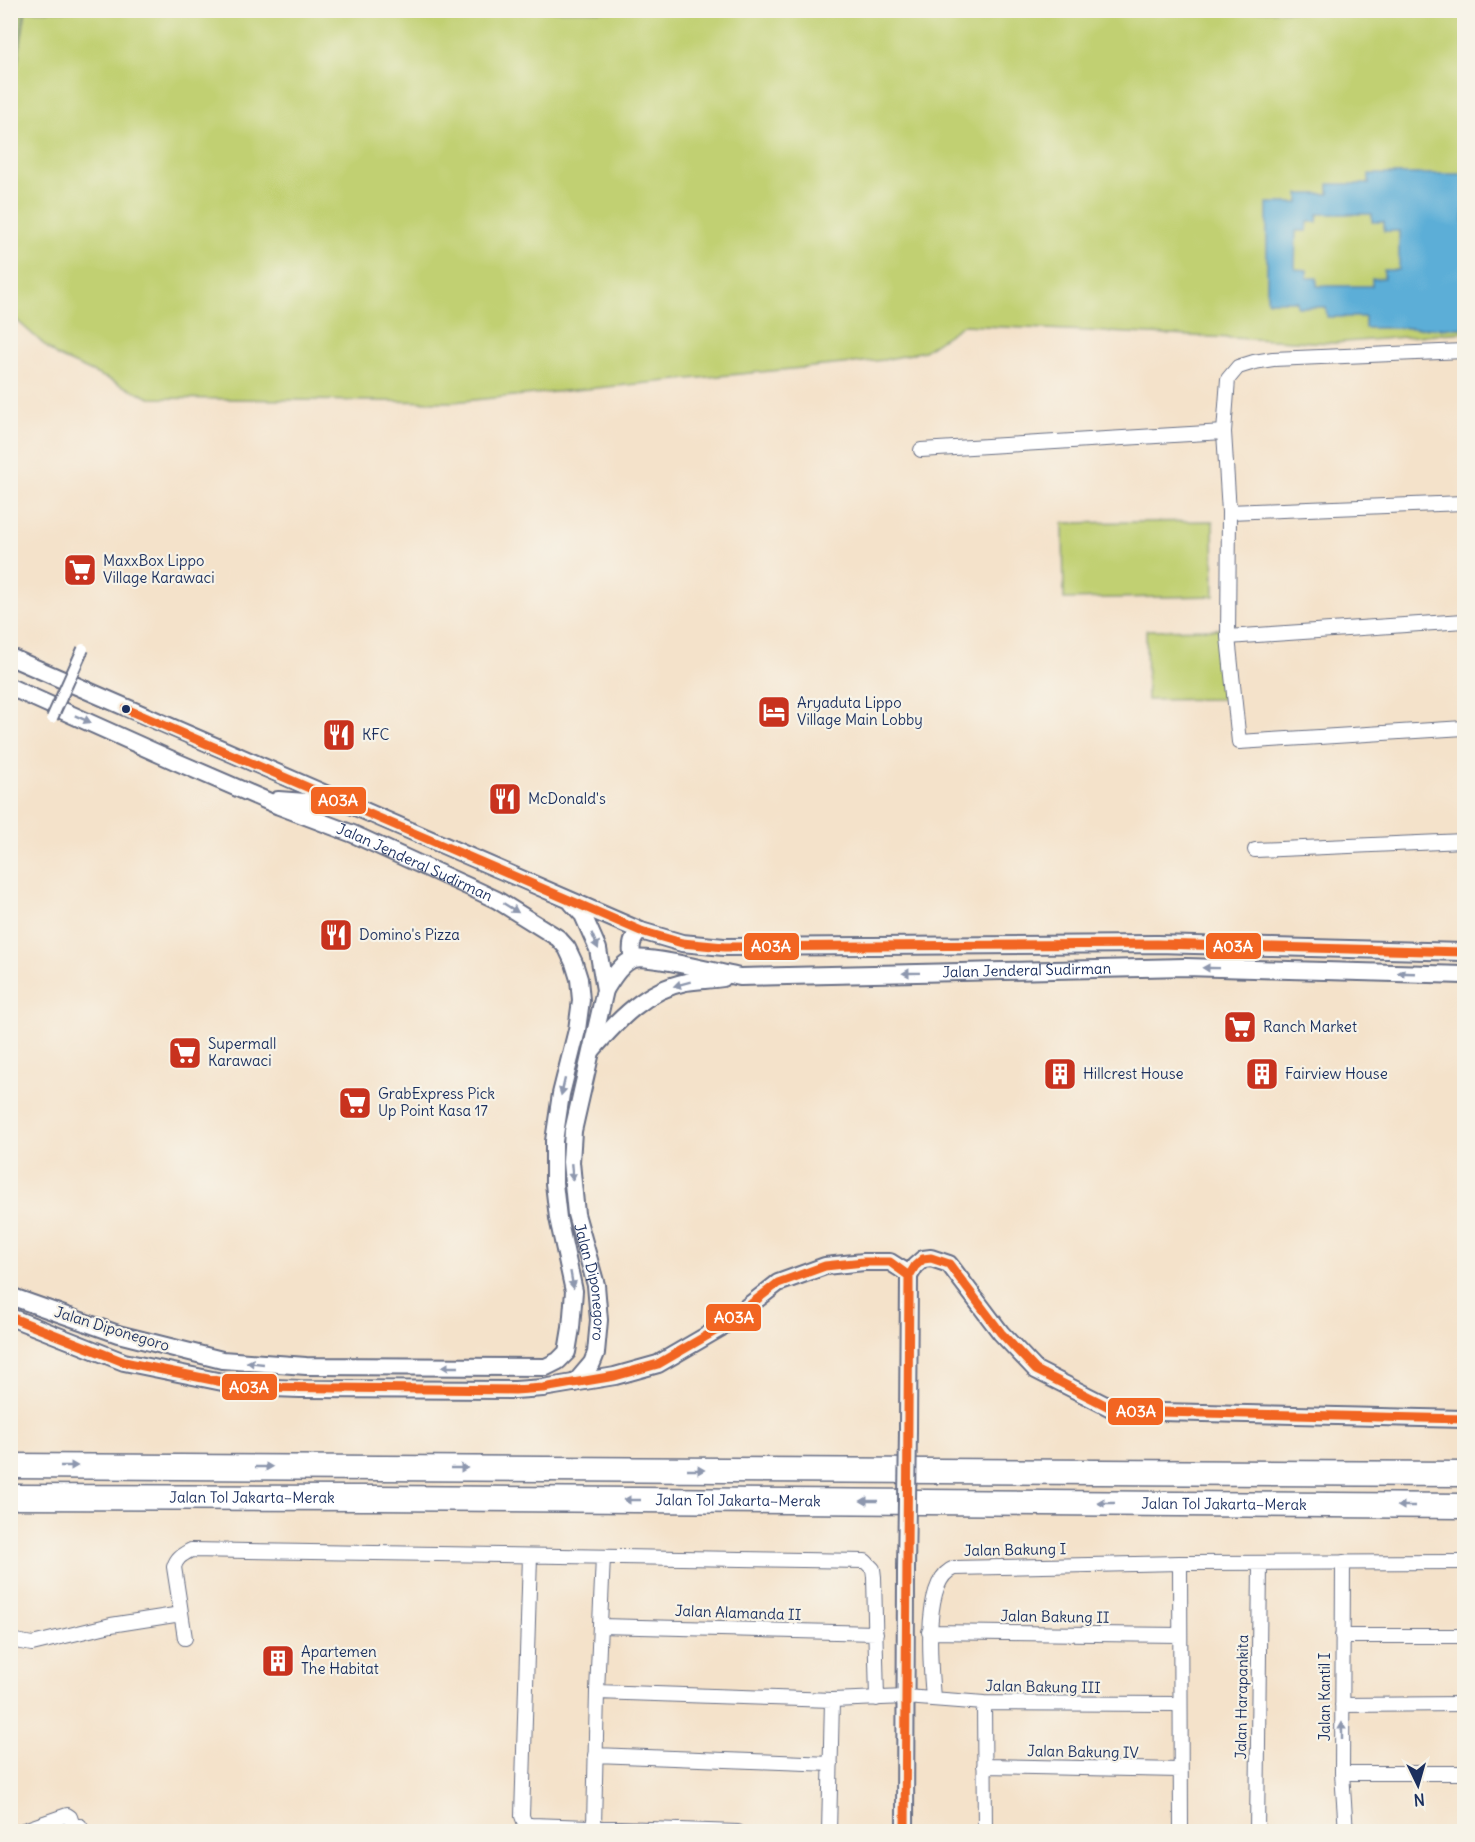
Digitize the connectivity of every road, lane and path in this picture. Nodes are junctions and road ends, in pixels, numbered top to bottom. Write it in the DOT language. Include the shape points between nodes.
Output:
graph roads {
  1 [pos="1464,351"];
  2 [pos="1224,432"];
  3 [pos="921,450"];
  4 [pos="1464,503"];
  5 [pos="1229,512"];
  6 [pos="1464,621"];
  7 [pos="1228,637"];
  8 [pos="83,649"];
  9 [pos="10,657"];
  10 [pos="10,672"];
  11 [pos="18,690"];
  12 [pos="52,718"];
  13 [pos="1464,728"];
  14 [pos="262,798"];
  15 [pos="349,806"];
  16 [pos="1464,841"];
  17 [pos="1255,850"];
  18 [pos="569,900"];
  19 [pos="641,931"];
  20 [pos="1464,952"];
  21 [pos="633,959"];
  22 [pos="1464,975"];
  23 [pos="740,976"];
  24 [pos="605,990"];
  25 [pos="577,1030"];
  26 [pos="590,1052"];
  27 [pos="923,1259"];
  28 [pos="891,1262"];
  29 [pos="909,1276"];
  30 [pos="10,1296"];
  31 [pos="14,1316"];
  32 [pos="575,1383"];
  33 [pos="1464,1419"];
  34 [pos="10,1466"];
  35 [pos="1464,1474"];
  36 [pos="10,1497"];
  37 [pos="1464,1506"];
  38 [pos="531,1556"];
  39 [pos="603,1557"];
  40 [pos="1343,1562"];
  41 [pos="1464,1562"];
  42 [pos="1180,1563"];
  43 [pos="1260,1564"];
  44 [pos="181,1614"];
  45 [pos="600,1626"];
  46 [pos="929,1632"];
  47 [pos="876,1633"];
  48 [pos="1180,1635"];
  49 [pos="1342,1636"];
  50 [pos="1464,1636"];
  51 [pos="185,1638"];
  52 [pos="10,1640"];
  53 [pos="597,1692"];
  54 [pos="906,1697"];
  55 [pos="933,1698"];
  56 [pos="877,1699"];
  57 [pos="832,1700"];
  58 [pos="984,1703"];
  59 [pos="1180,1704"];
  60 [pos="1464,1704"];
  61 [pos="1342,1705"];
  62 [pos="595,1755"];
  63 [pos="831,1764"];
  64 [pos="984,1766"];
  65 [pos="1180,1770"];
  66 [pos="1341,1773"];
  67 [pos="1464,1773"];
  68 [pos="594,1826"];
  69 [pos="536,1828"];
  70 [pos="18,1832"];
  71 [pos="83,1832"];
  72 [pos="738,1832"];
  73 [pos="829,1832"];
  74 [pos="905,1832"];
  75 [pos="985,1832"];
  76 [pos="1181,1832"];
  77 [pos="1257,1832"];
  78 [pos="1346,1832"];
  1 -- 2 [label="street" via="1273,359 1238,366 1228,379"];
  2 -- 3 [label="street"];
  2 -- 5 [label="street"];
  4 -- 5 [label="street"];
  5 -- 7 [label="street"];
  6 -- 7 [label="street"];
  7 -- 13 [label="street" via="1239,742"];
  8 -- 12 [label="street, bridge"];
  9 -- 15 [label="street, Jalan Jenderal Sudirman"];
  10 -- 11 [label="street"];
  11 -- 14 [label="street, Jalan Jenderal Sudirman, one-way"];
  14 -- 15 [label="street"];
  14 -- 25 [label="street, Jalan Jenderal Sudirman, one-way" via="476,890 558,938 567,948 579,979"];
  15 -- 18 [label="street, Jalan Jenderal Sudirman"];
  16 -- 17 [label="street"];
  18 -- 19 [label="street, Jalan Jenderal Sudirman"];
  18 -- 24 [label="street, Jalan Diponegoro, one-way" via="583,915 598,949"];
  19 -- 20 [label="street, Jalan Jenderal Sudirman" via="682,943 724,947 1157,944"];
  19 -- 21 [label="street" via="631,943"];
  21 -- 23 [label="street, Jalan Jenderal Sudirman"];
  21 -- 24 [label="street"];
  22 -- 23 [label="street, Jalan Jenderal Sudirman, one-way" via="1185,967"];
  23 -- 26 [label="street, one-way" via="685,982 652,994 617,1022"];
  24 -- 26 [label="street, Jalan Diponegoro"];
  25 -- 30 [label="street, Jalan Diponegoro, one-way" via="554,1141 558,1218 574,1291 572,1328 567,1352 546,1367 306,1366 222,1360 118,1334"];
  26 -- 32 [label="street, Jalan Diponegoro, one-way" via="573,1131 571,1162 576,1214 596,1285 599,1320 596,1353"];
  27 -- 28 [label="street"];
  27 -- 29 [label="street"];
  27 -- 33 [label="street" via="949,1264 1001,1333 1036,1370 1117,1411"];
  28 -- 29 [label="street"];
  28 -- 32 [label="street" via="825,1266 778,1283 720,1328 658,1364"];
  29 -- 54 [label="street, bridge"];
  31 -- 32 [label="street, Jalan Diponegoro" via="124,1362 247,1387 515,1390"];
  34 -- 35 [label="highway, Jalan Tol Jakarta–Merak, one-way"];
  37 -- 36 [label="highway, Jalan Tol Jakarta–Merak, one-way"];
  38 -- 39 [label="street"];
  38 -- 44 [label="street" via="191,1551 181,1555 174,1567"];
  38 -- 69 [label="street" via="522,1816 525,1824"];
  39 -- 45 [label="street"];
  39 -- 47 [label="street" via="865,1561 873,1569"];
  40 -- 41 [label="street, Jalan Bakung I"];
  40 -- 43 [label="street, Jalan Bakung I"];
  40 -- 49 [label="street, Jalan Kantil I"];
  42 -- 43 [label="street, Jalan Bakung I"];
  42 -- 46 [label="street, Jalan Bakung I" via="954,1568 944,1574 934,1596"];
  42 -- 48 [label="street"];
  43 -- 77 [label="street, Jalan Harapankita"];
  44 -- 51 [label="street"];
  44 -- 52 [label="street" via="111,1624 32,1644"];
  45 -- 47 [label="street, Jalan Alamanda II"];
  45 -- 53 [label="street"];
  46 -- 48 [label="street, Jalan Bakung II"];
  46 -- 55 [label="street, Jalan Bakung I"];
  47 -- 56 [label="street"];
  48 -- 59 [label="street"];
  49 -- 50 [label="street"];
  49 -- 61 [label="street, Jalan Kantil I"];
  53 -- 57 [label="street, Jalan Bakung III"];
  53 -- 62 [label="street"];
  54 -- 55 [label="street, Jalan Bakung III"];
  54 -- 56 [label="street, Jalan Bakung III"];
  54 -- 74 [label="street"];
  55 -- 58 [label="street, Jalan Bakung III"];
  56 -- 57 [label="street, Jalan Bakung III"];
  57 -- 63 [label="street"];
  58 -- 59 [label="street, Jalan Bakung III"];
  58 -- 64 [label="street"];
  59 -- 65 [label="street"];
  60 -- 61 [label="street"];
  66 -- 61 [label="street, Jalan Kantil I, one-way"];
  62 -- 63 [label="street"];
  62 -- 68 [label="street"];
  63 -- 73 [label="street"];
  64 -- 65 [label="street, Jalan Bakung IV"];
  64 -- 75 [label="street"];
  65 -- 76 [label="street"];
  66 -- 67 [label="street"];
  66 -- 78 [label="street, Jalan Kantil I"];
  68 -- 69 [label="street"];
  68 -- 72 [label="street"];
  70 -- 71 [label="street" via="68,1815 73,1826 80,1826"];
}
